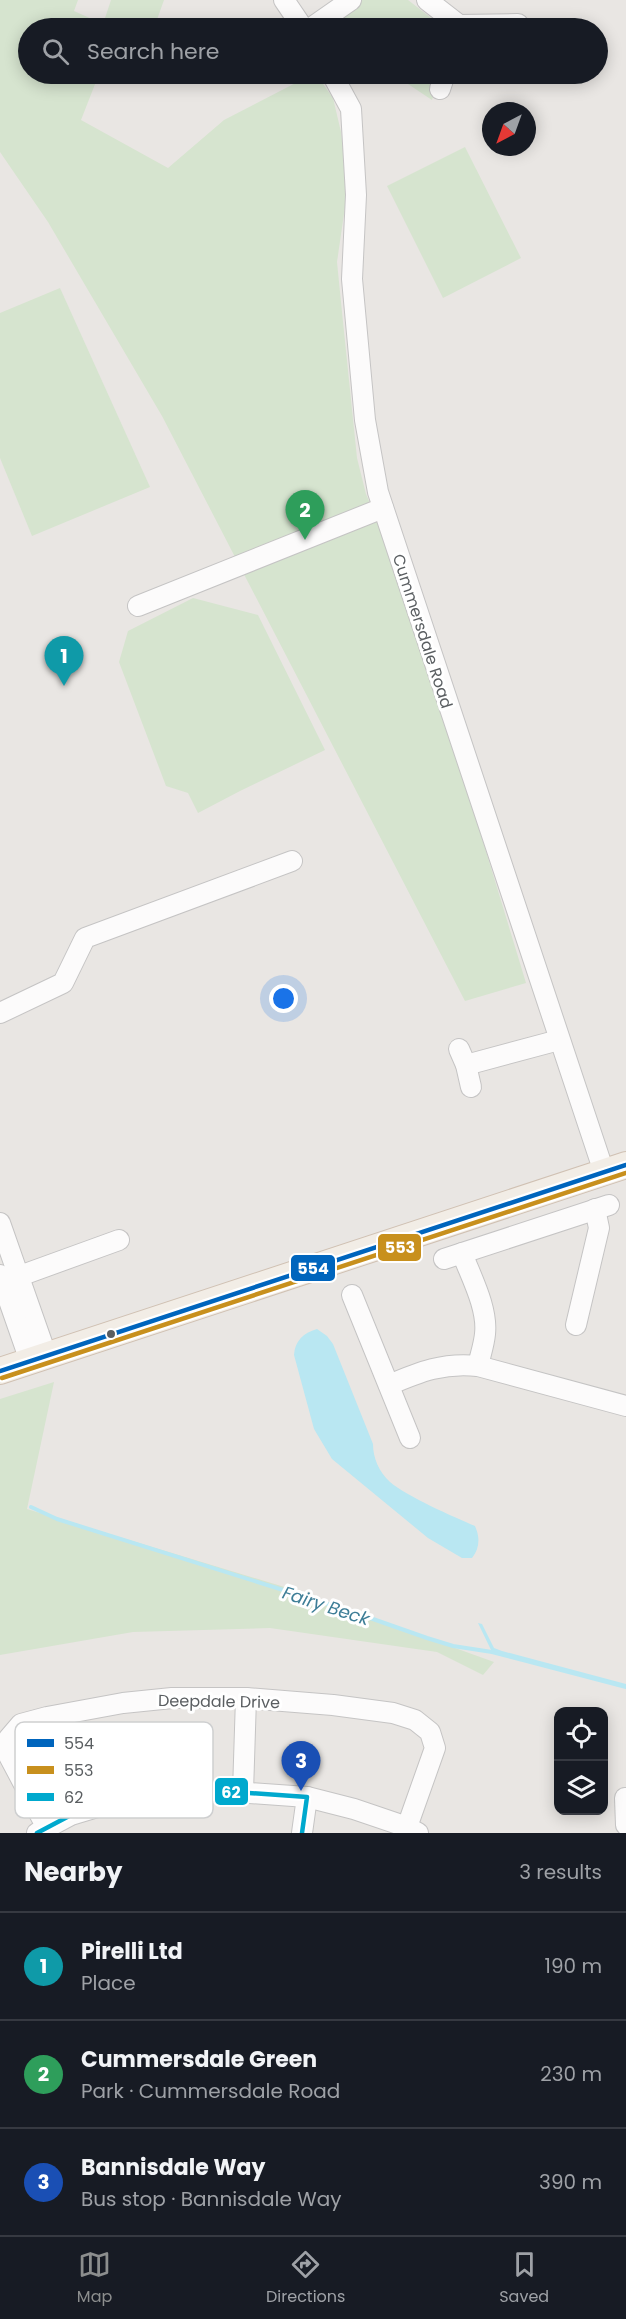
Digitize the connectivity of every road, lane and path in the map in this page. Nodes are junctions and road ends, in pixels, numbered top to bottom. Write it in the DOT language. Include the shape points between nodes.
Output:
graph roads {
  1 [pos="284,0"];
  2 [pos="351,0"];
  3 [pos="427,0"];
  4 [pos="296,18"];
  5 [pos="325,18"];
  6 [pos="448,18"];
  7 [pos="337,84"];
  8 [pos="383,508"];
  9 [pos="138,606"];
  10 [pos="292,861"];
  11 [pos="4,1008"];
  12 [pos="559,1040"];
  13 [pos="471,1087"];
  14 [pos="615,1169"];
  15 [pos="0,1222"];
  16 [pos="119,1240"];
  17 [pos="7,1278"];
  18 [pos="352,1295"];
  19 [pos="576,1325"];
  20 [pos="39,1359"];
  21 [pos="478,1366"];
  22 [pos="0,1371"];
  23 [pos="389,1385"];
  24 [pos="626,1406"];
  25 [pos="410,1438"];
  26 [pos="246,1698"];
  27 [pos="28,1722"];
  28 [pos="15,1731"];
  29 [pos="15,1769"];
  30 [pos="213,1791"];
  31 [pos="243,1792"];
  32 [pos="307,1797"];
  33 [pos="625,1798"];
  34 [pos="65,1818"];
  35 [pos="626,1825"];
  36 [pos="42,1830"];
  37 [pos="413,1830"];
  38 [pos="302,1833"];
  1 -- 4 [label="street"];
  2 -- 5 [label="street"];
  3 -- 6 [label="street"];
  7 -- 8 [label="street, Cummersdale Road" via="351,109 356,195 352,279 357,348 365,420"];
  8 -- 9 [label="street"];
  8 -- 12 [label="street, Cummersdale Road"];
  10 -- 11 [label="street" via="85,938 63,983"];
  12 -- 13 [label="street" via="462,1057"];
  12 -- 14 [label="street, Cummersdale Road"];
  14 -- 20 [label="main road"];
  15 -- 17 [label="street"];
  16 -- 17 [label="street"];
  17 -- 20 [label="street"];
  18 -- 23 [label="street"];
  19 -- 21 [label="street" via="602,1207 453,1256 481,1304 486,1333"];
  20 -- 22 [label="main road"];
  21 -- 23 [label="street" via="440,1366"];
  21 -- 24 [label="street"];
  23 -- 25 [label="street"];
  26 -- 27 [label="street, Deepdale Drive" via="172,1698 123,1703"];
  26 -- 31 [label="street"];
  26 -- 37 [label="street, Deepdale Drive" via="333,1705 415,1720 430,1732 435,1748"];
  28 -- 29 [label="street, Deepdale Drive" via="9,1738 9,1756"];
  30 -- 31 [label="street"];
  31 -- 32 [label="street"];
  32 -- 37 [label="street"];
  32 -- 38 [label="street"];
  33 -- 35 [label="street"];
  34 -- 36 [label="street"];
}
